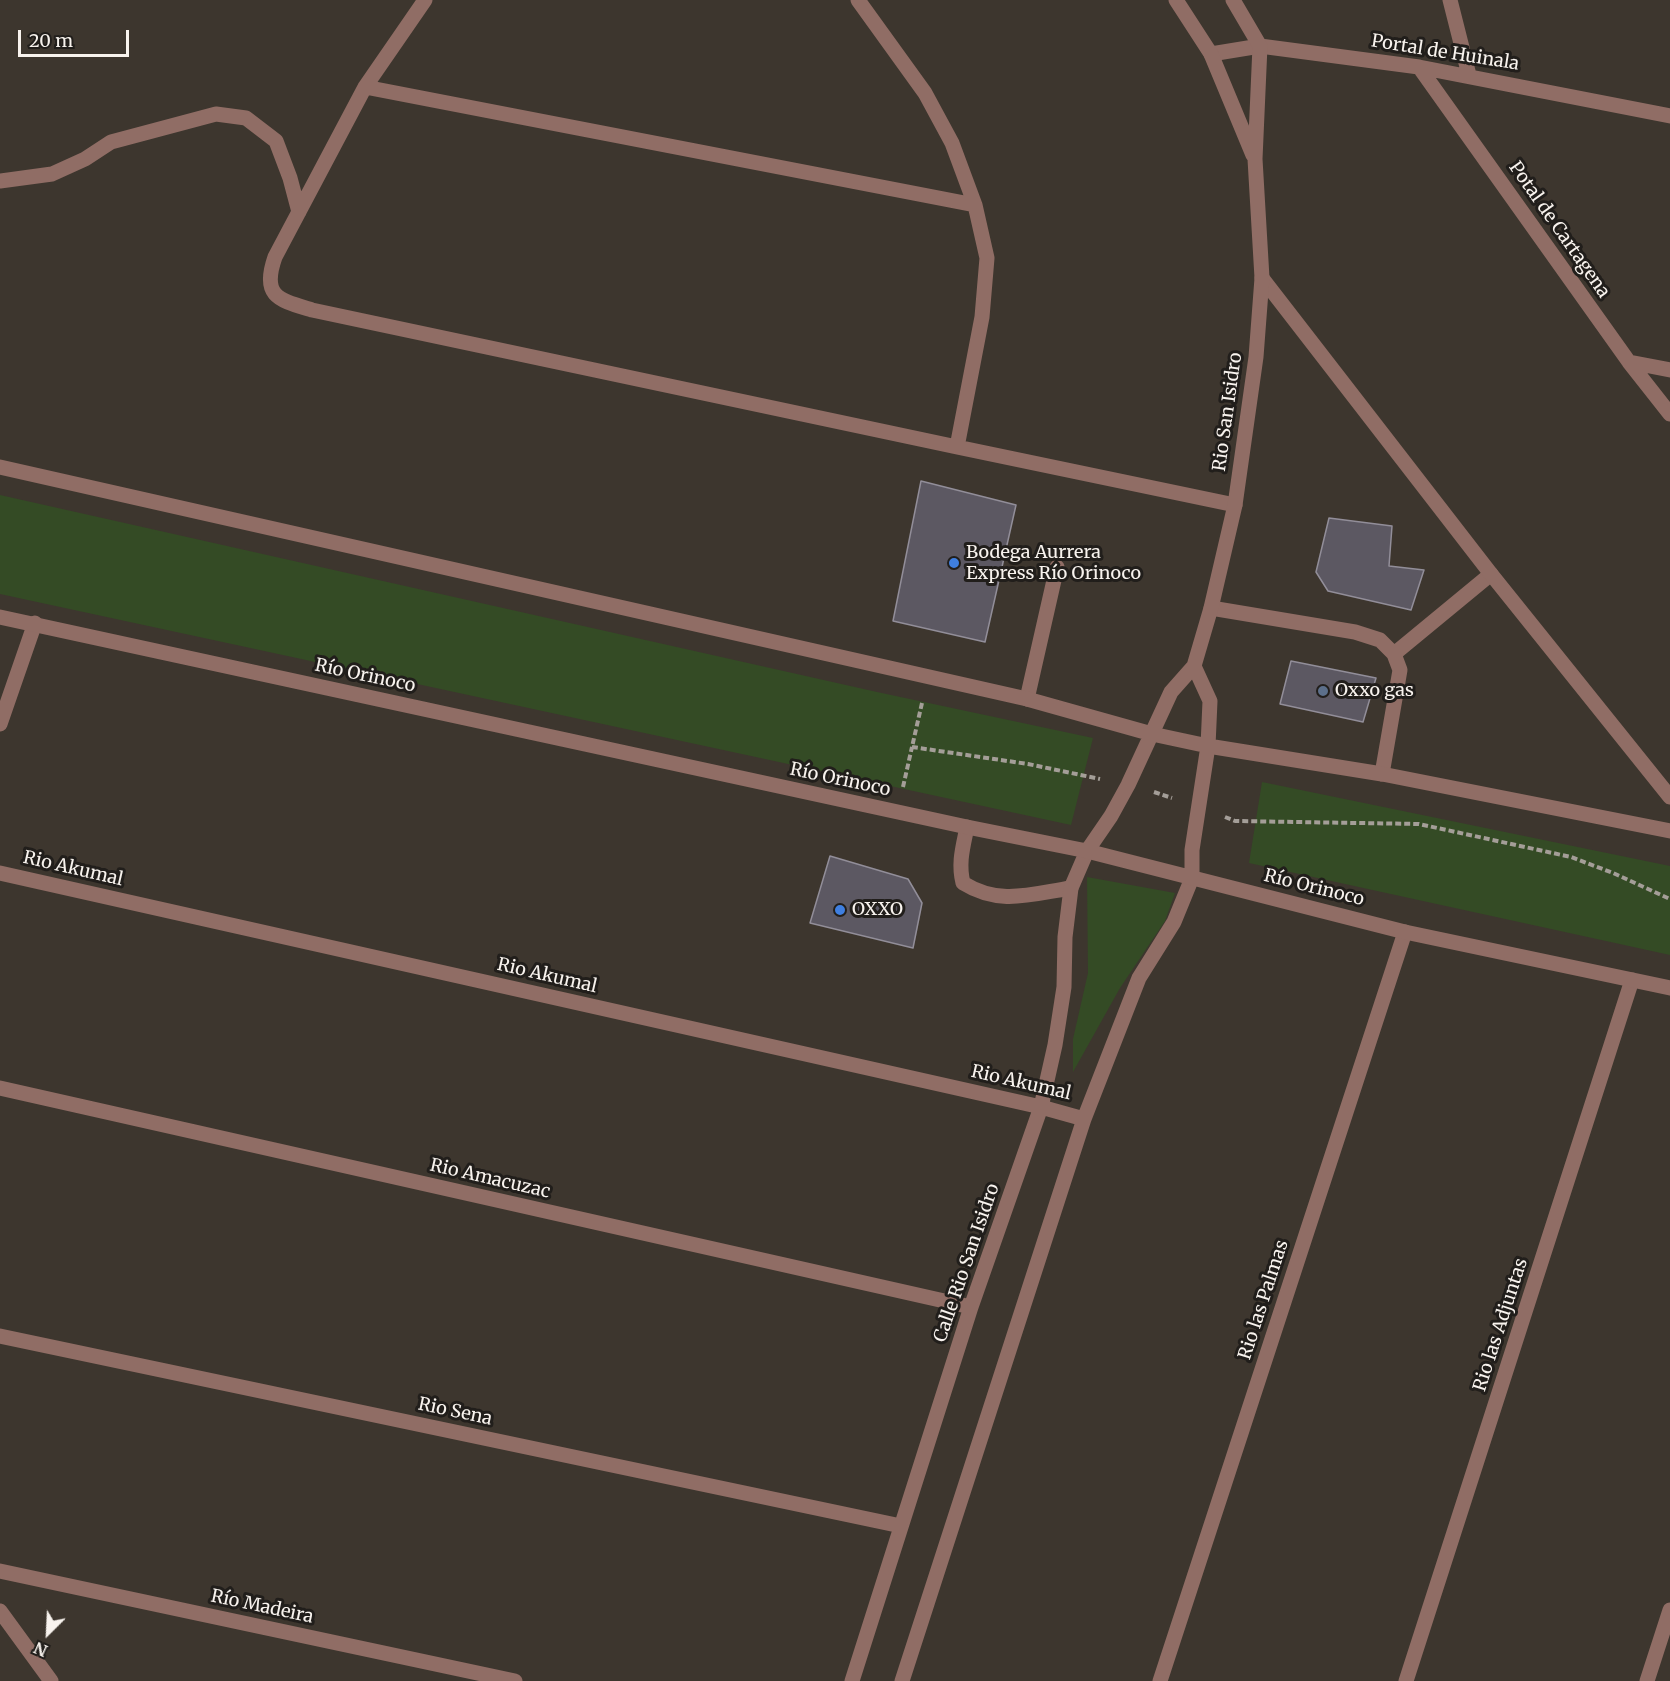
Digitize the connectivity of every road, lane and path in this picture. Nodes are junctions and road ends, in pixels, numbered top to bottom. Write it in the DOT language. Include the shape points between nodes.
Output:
graph roads {
  1 [pos="425,0"];
  2 [pos="858,0"];
  3 [pos="1176,0"];
  4 [pos="1233,0"];
  5 [pos="1450,0"];
  6 [pos="1260,46"];
  7 [pos="1211,54"];
  8 [pos="1419,67"];
  9 [pos="1469,75"];
  10 [pos="365,87"];
  11 [pos="1670,116"];
  12 [pos="1255,159"];
  13 [pos="0,181"];
  14 [pos="975,205"];
  15 [pos="299,212"];
  16 [pos="1262,278"];
  17 [pos="1629,362"];
  18 [pos="1670,370"];
  19 [pos="1670,414"];
  20 [pos="957,447"];
  21 [pos="0,467"];
  22 [pos="1235,505"];
  23 [pos="1056,567"];
  24 [pos="1491,574"];
  25 [pos="1211,608"];
  26 [pos="0,617"];
  27 [pos="35,623"];
  28 [pos="1394,654"];
  29 [pos="1194,666"];
  30 [pos="928,677"];
  31 [pos="1028,699"];
  32 [pos="0,724"];
  33 [pos="1152,734"];
  34 [pos="1208,746"];
  35 [pos="912,747"];
  36 [pos="1382,774"];
  37 [pos="1128,785"];
  38 [pos="1670,797"];
  39 [pos="1199,806"];
  40 [pos="897,812"];
  41 [pos="967,827"];
  42 [pos="1670,831"];
  43 [pos="1087,851"];
  44 [pos="0,873"];
  45 [pos="1192,878"];
  46 [pos="1071,888"];
  47 [pos="1670,899"];
  48 [pos="1405,932"];
  49 [pos="1632,980"];
  50 [pos="1670,988"];
  51 [pos="0,1088"];
  52 [pos="1041,1107"];
  53 [pos="1084,1119"];
  54 [pos="971,1307"];
  55 [pos="0,1336"];
  56 [pos="901,1526"];
  57 [pos="0,1571"];
  58 [pos="1670,1610"];
  59 [pos="0,1611"];
  60 [pos="51,1681"];
  61 [pos="515,1681"];
  62 [pos="852,1681"];
  63 [pos="902,1681"];
  64 [pos="1160,1681"];
  65 [pos="1406,1681"];
  66 [pos="1647,1681"];
  1 -- 10 [label="street"];
  2 -- 14 [label="street" via="925,93 952,143"];
  3 -- 7 [label="street, Rio San Isidro"];
  4 -- 6 [label="street"];
  5 -- 9 [label="street"];
  6 -- 7 [label="street, Portal de Huinala"];
  6 -- 8 [label="street, Portal de Huinala"];
  6 -- 12 [label="street, Rio San Isidro"];
  7 -- 12 [label="street, Rio San Isidro"];
  8 -- 9 [label="street, Portal de Huinala"];
  8 -- 17 [label="street, Potal de Cartagena"];
  9 -- 11 [label="street, Portal de Huinala"];
  10 -- 14 [label="street"];
  10 -- 15 [label="street"];
  12 -- 16 [label="street, Rio San Isidro"];
  13 -- 15 [label="street" via="52,174 111,142 216,114 246,118 276,141"];
  14 -- 20 [label="street" via="987,258 982,317"];
  15 -- 20 [label="street" via="269,275 273,291 284,302"];
  16 -- 22 [label="street, Rio San Isidro" via="1256,357"];
  16 -- 24 [label="street"];
  17 -- 18 [label="street"];
  17 -- 19 [label="street, Potal de Cartagena"];
  20 -- 22 [label="street"];
  21 -- 30 [label="street"];
  22 -- 25 [label="street, Rio San Isidro"];
  23 -- 31 [label="street"];
  24 -- 28 [label="street"];
  24 -- 38 [label="street"];
  25 -- 28 [label="street" via="1355,632 1380,640"];
  25 -- 29 [label="street, Rio San Isidro"];
  26 -- 27 [label="street, Río Orinoco"];
  27 -- 32 [label="street"];
  27 -- 40 [label="street, Río Orinoco"];
  28 -- 36 [label="street" via="1400,670"];
  29 -- 33 [label="street, Rio San Isidro" via="1171,692"];
  29 -- 34 [label="street" via="1210,700"];
  30 -- 31 [label="street"];
  30 -- 35 [label="path"];
  31 -- 33 [label="street"];
  33 -- 34 [label="street"];
  33 -- 37 [label="street, Rio San Isidro"];
  34 -- 36 [label="street"];
  34 -- 39 [label="street"];
  35 -- 37 [label="path" via="1028,764"];
  35 -- 40 [label="path"];
  36 -- 42 [label="street"];
  37 -- 39 [label="path"];
  37 -- 43 [label="street, Rio San Isidro"];
  39 -- 45 [label="street"];
  39 -- 47 [label="path" via="1235,821 1419,824 1571,857"];
  40 -- 41 [label="street, Río Orinoco"];
  41 -- 43 [label="street, Río Orinoco"];
  41 -- 46 [label="street" via="960,871 963,883 978,892 1002,898"];
  43 -- 45 [label="street, Río Orinoco"];
  43 -- 46 [label="street, Calle Rio San Isidro"];
  44 -- 52 [label="street, Rio Akumal"];
  45 -- 48 [label="street, Río Orinoco"];
  45 -- 53 [label="street" via="1174,922 1139,978"];
  46 -- 52 [label="street, Calle Rio San Isidro" via="1065,937 1065,987"];
  48 -- 49 [label="street, Río Orinoco"];
  48 -- 64 [label="street, Rio las Palmas"];
  49 -- 50 [label="street, Río Orinoco"];
  49 -- 65 [label="street, Rio las Adjuntas"];
  51 -- 54 [label="street, Rio Amacuzac"];
  52 -- 53 [label="street, Rio Akumal"];
  52 -- 54 [label="street, Calle Rio San Isidro"];
  53 -- 63 [label="street"];
  54 -- 56 [label="street, Calle Rio San Isidro"];
  55 -- 56 [label="street, Rio Sena"];
  56 -- 62 [label="street, Calle Rio San Isidro"];
  57 -- 61 [label="street, Río Madeira"];
  58 -- 66 [label="street"];
  59 -- 60 [label="street"];
}
